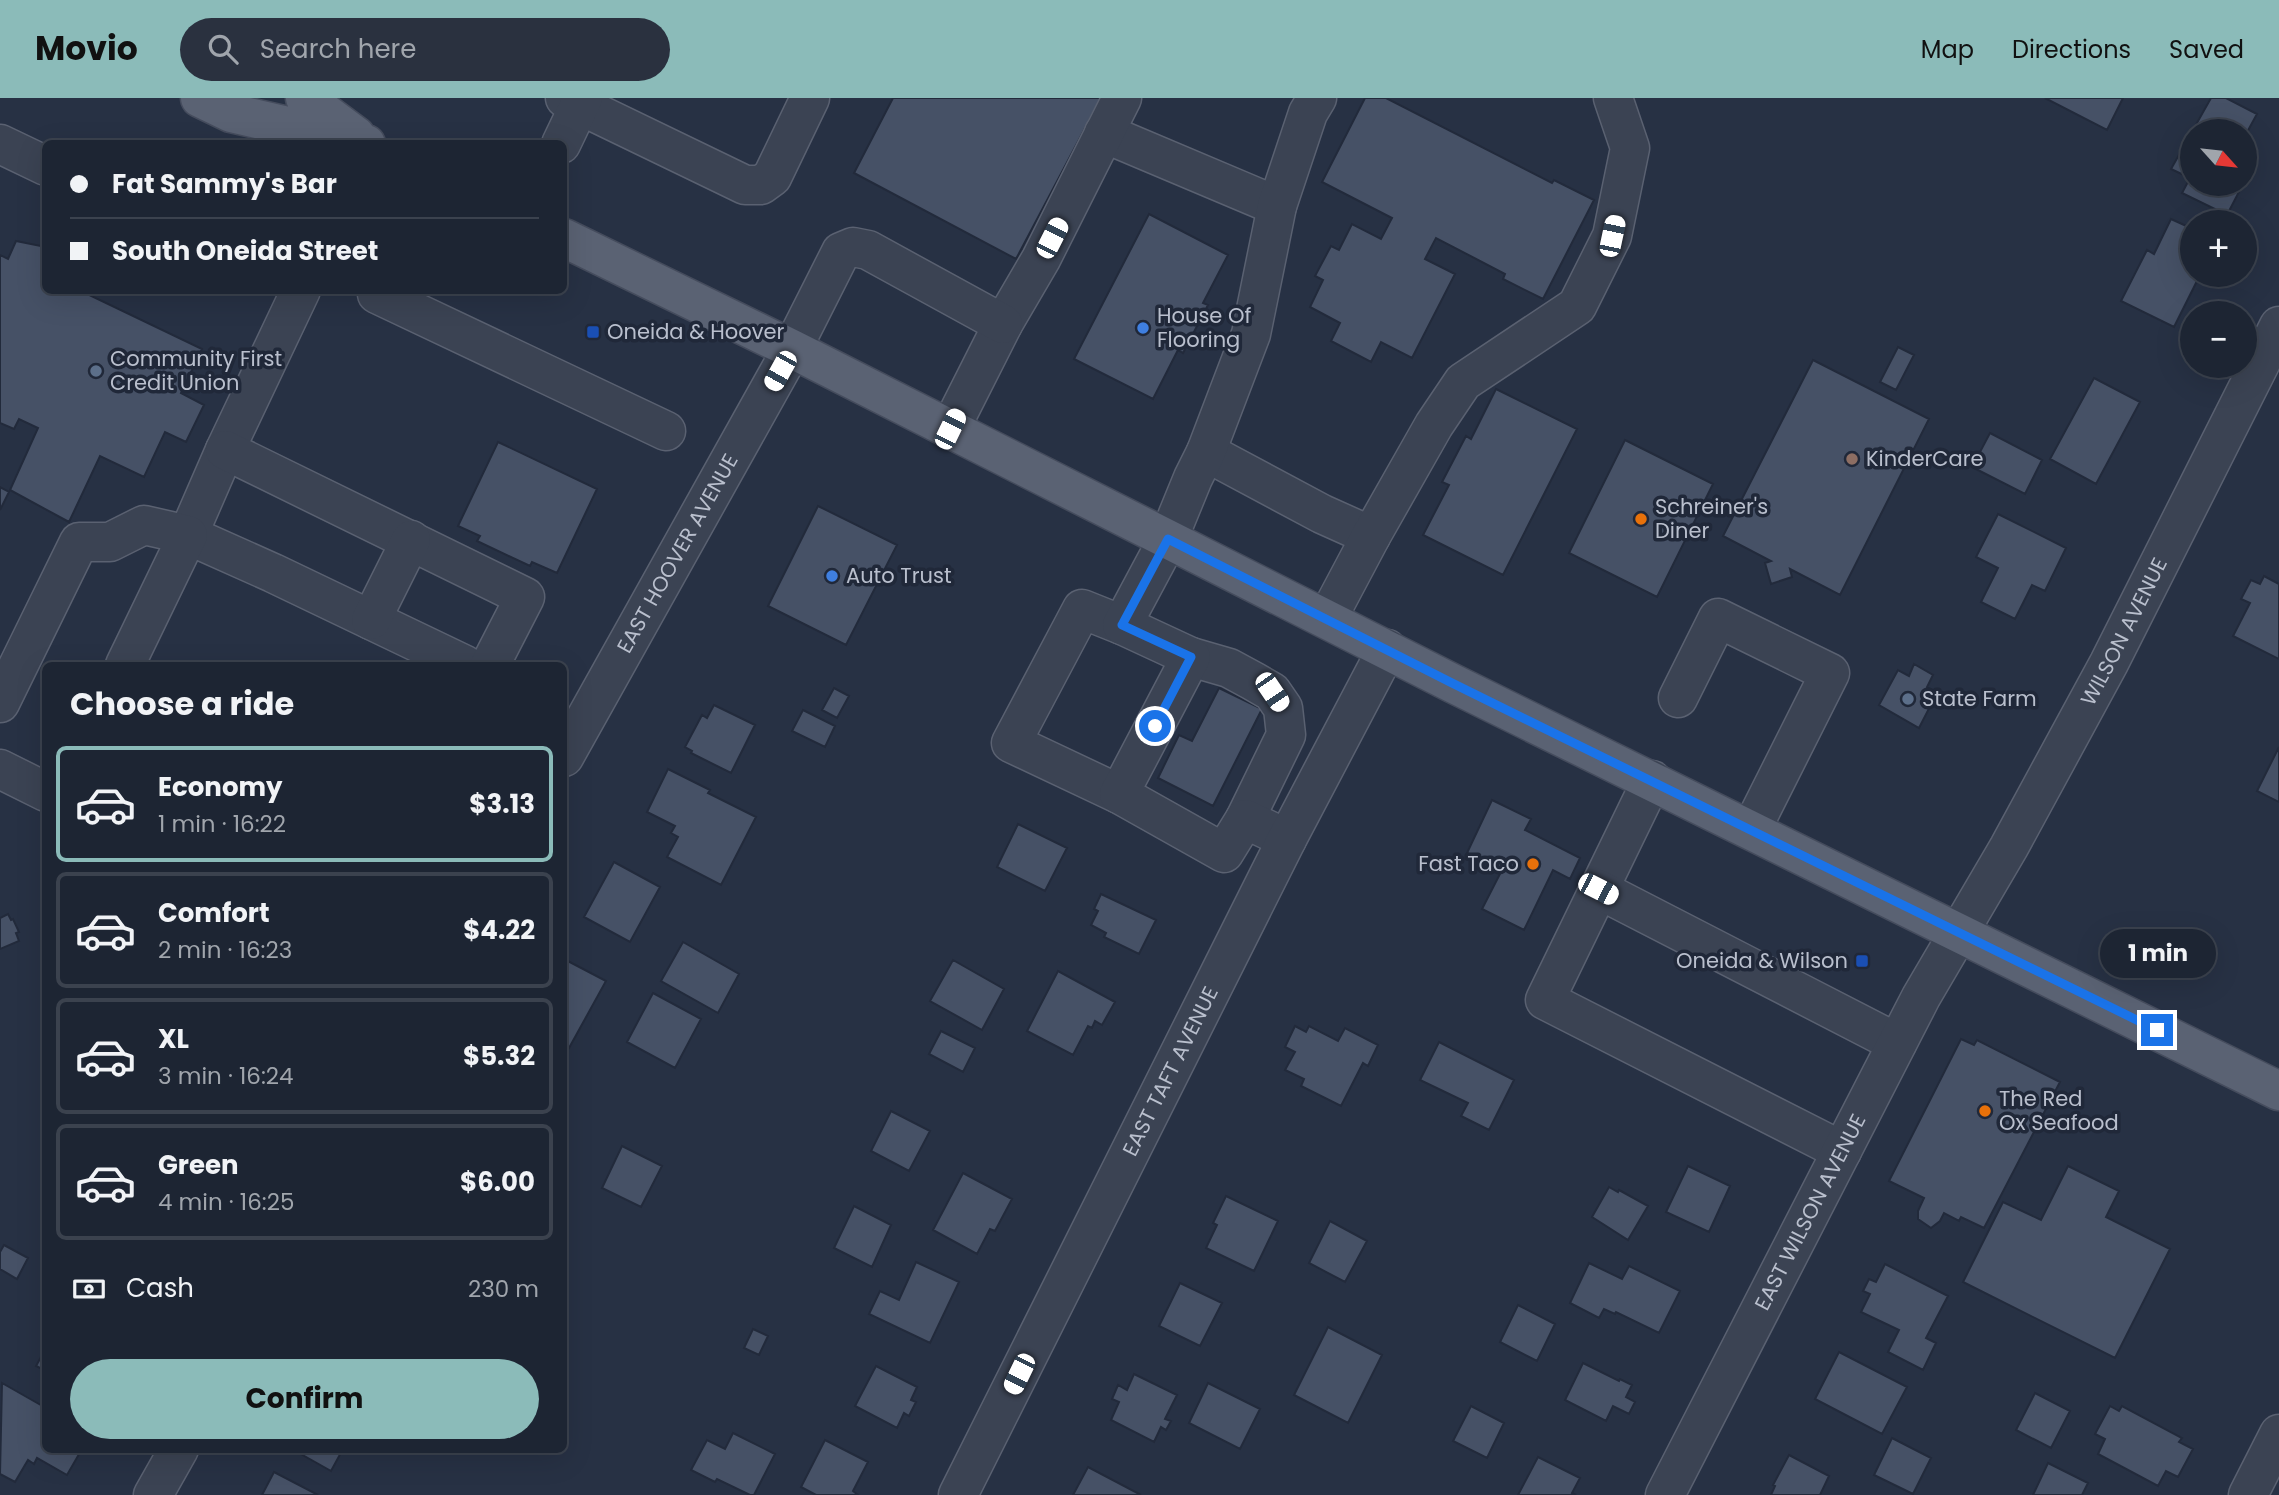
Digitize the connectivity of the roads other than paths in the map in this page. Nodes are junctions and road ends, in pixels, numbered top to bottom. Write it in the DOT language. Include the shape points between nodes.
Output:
graph roads {
  1 [pos="200,98"];
  2 [pos="305,98"];
  3 [pos="810,98"];
  4 [pos="1122,98"];
  5 [pos="1317,98"];
  6 [pos="1613,98"];
  7 [pos="576,100"];
  8 [pos="1104,133"];
  9 [pos="349,140"];
  10 [pos="361,140"];
  11 [pos="562,140"];
  12 [pos="0,144"];
  13 [pos="42,164"];
  14 [pos="1277,206"];
  15 [pos="567,239"];
  16 [pos="299,294"];
  17 [pos="377,294"];
  18 [pos="1003,324"];
  19 [pos="2279,326"];
  20 [pos="792,349"];
  21 [pos="950,429"];
  22 [pos="666,431"];
  23 [pos="225,450"];
  24 [pos="1206,452"];
  25 [pos="188,535"];
  26 [pos="1371,536"];
  27 [pos="1168,539"];
  28 [pos="411,540"];
  29 [pos="1327,619"];
  30 [pos="371,620"];
  31 [pos="1122,625"];
  32 [pos="1387,649"];
  33 [pos="1191,657"];
  34 [pos="126,662"];
  35 [pos="458,662"];
  36 [pos="492,662"];
  37 [pos="1678,698"];
  38 [pos="0,703"];
  39 [pos="573,719"];
  40 [pos="567,744"];
  41 [pos="0,769"];
  42 [pos="1652,780"];
  43 [pos="42,790"];
  44 [pos="1119,794"];
  45 [pos="1245,819"];
  46 [pos="1751,830"];
  47 [pos="1287,839"];
  48 [pos="1598,889"];
  49 [pos="1960,932"];
  50 [pos="1897,1043"];
  51 [pos="2279,1091"];
  52 [pos="1842,1151"];
  53 [pos="2279,1434"];
  54 [pos="177,1453"];
  55 [pos="153,1495"];
  56 [pos="958,1495"];
  57 [pos="1665,1495"];
  58 [pos="2248,1495"];
  1 -- 9 [label="main road" via="231,113"];
  2 -- 10 [label="main road"];
  3 -- 7 [label="street" via="772,177 761,185 745,185"];
  4 -- 8 [label="street"];
  5 -- 14 [label="street"];
  6 -- 26 [label="street" via="1630,148 1612,236 1577,306 1463,382"];
  7 -- 11 [label="street"];
  8 -- 14 [label="street"];
  8 -- 18 [label="street"];
  12 -- 13 [label="street"];
  14 -- 24 [label="street" via="1251,334"];
  15 -- 20 [label="main road"];
  16 -- 23 [label="street"];
  17 -- 22 [label="street"];
  18 -- 20 [label="street, EAST HOOVER AVENUE" via="868,250 853,247 841,252"];
  18 -- 21 [label="street"];
  19 -- 49 [label="street, WILSON AVENUE" via="2109,663"];
  20 -- 21 [label="main road"];
  20 -- 39 [label="street, EAST HOOVER AVENUE"];
  21 -- 27 [label="main road"];
  23 -- 25 [label="street"];
  23 -- 28 [label="street"];
  24 -- 26 [label="street"];
  24 -- 27 [label="street"];
  25 -- 30 [label="street"];
  25 -- 34 [label="street"];
  25 -- 38 [label="street" via="144,525 110,542 79,542"];
  26 -- 29 [label="street"];
  27 -- 29 [label="main road"];
  27 -- 31 [label="street"];
  28 -- 30 [label="street"];
  28 -- 36 [label="street" via="525,597"];
  29 -- 32 [label="main road"];
  30 -- 35 [label="street"];
  31 -- 33 [label="street"];
  31 -- 44 [label="street" via="1082,609 1011,743"];
  32 -- 42 [label="main road"];
  32 -- 47 [label="street, EAST TAFT AVENUE"];
  33 -- 44 [label="street"];
  33 -- 45 [label="street" via="1253,681 1272,692 1283,708 1286,735"];
  37 -- 46 [label="street" via="1718,618 1830,673"];
  39 -- 40 [label="street, EAST HOOVER AVENUE"];
  41 -- 43 [label="street"];
  42 -- 46 [label="main road"];
  42 -- 48 [label="street"];
  44 -- 45 [label="street" via="1224,853"];
  45 -- 47 [label="street"];
  46 -- 49 [label="main road"];
  47 -- 56 [label="street, EAST TAFT AVENUE"];
  48 -- 50 [label="street"];
  48 -- 52 [label="street" via="1545,1000"];
  49 -- 50 [label="street, EAST WILSON AVENUE"];
  49 -- 51 [label="main road"];
  50 -- 52 [label="street, EAST WILSON AVENUE"];
  52 -- 57 [label="street, EAST WILSON AVENUE"];
  53 -- 58 [label="street"];
  54 -- 55 [label="street"];
}
